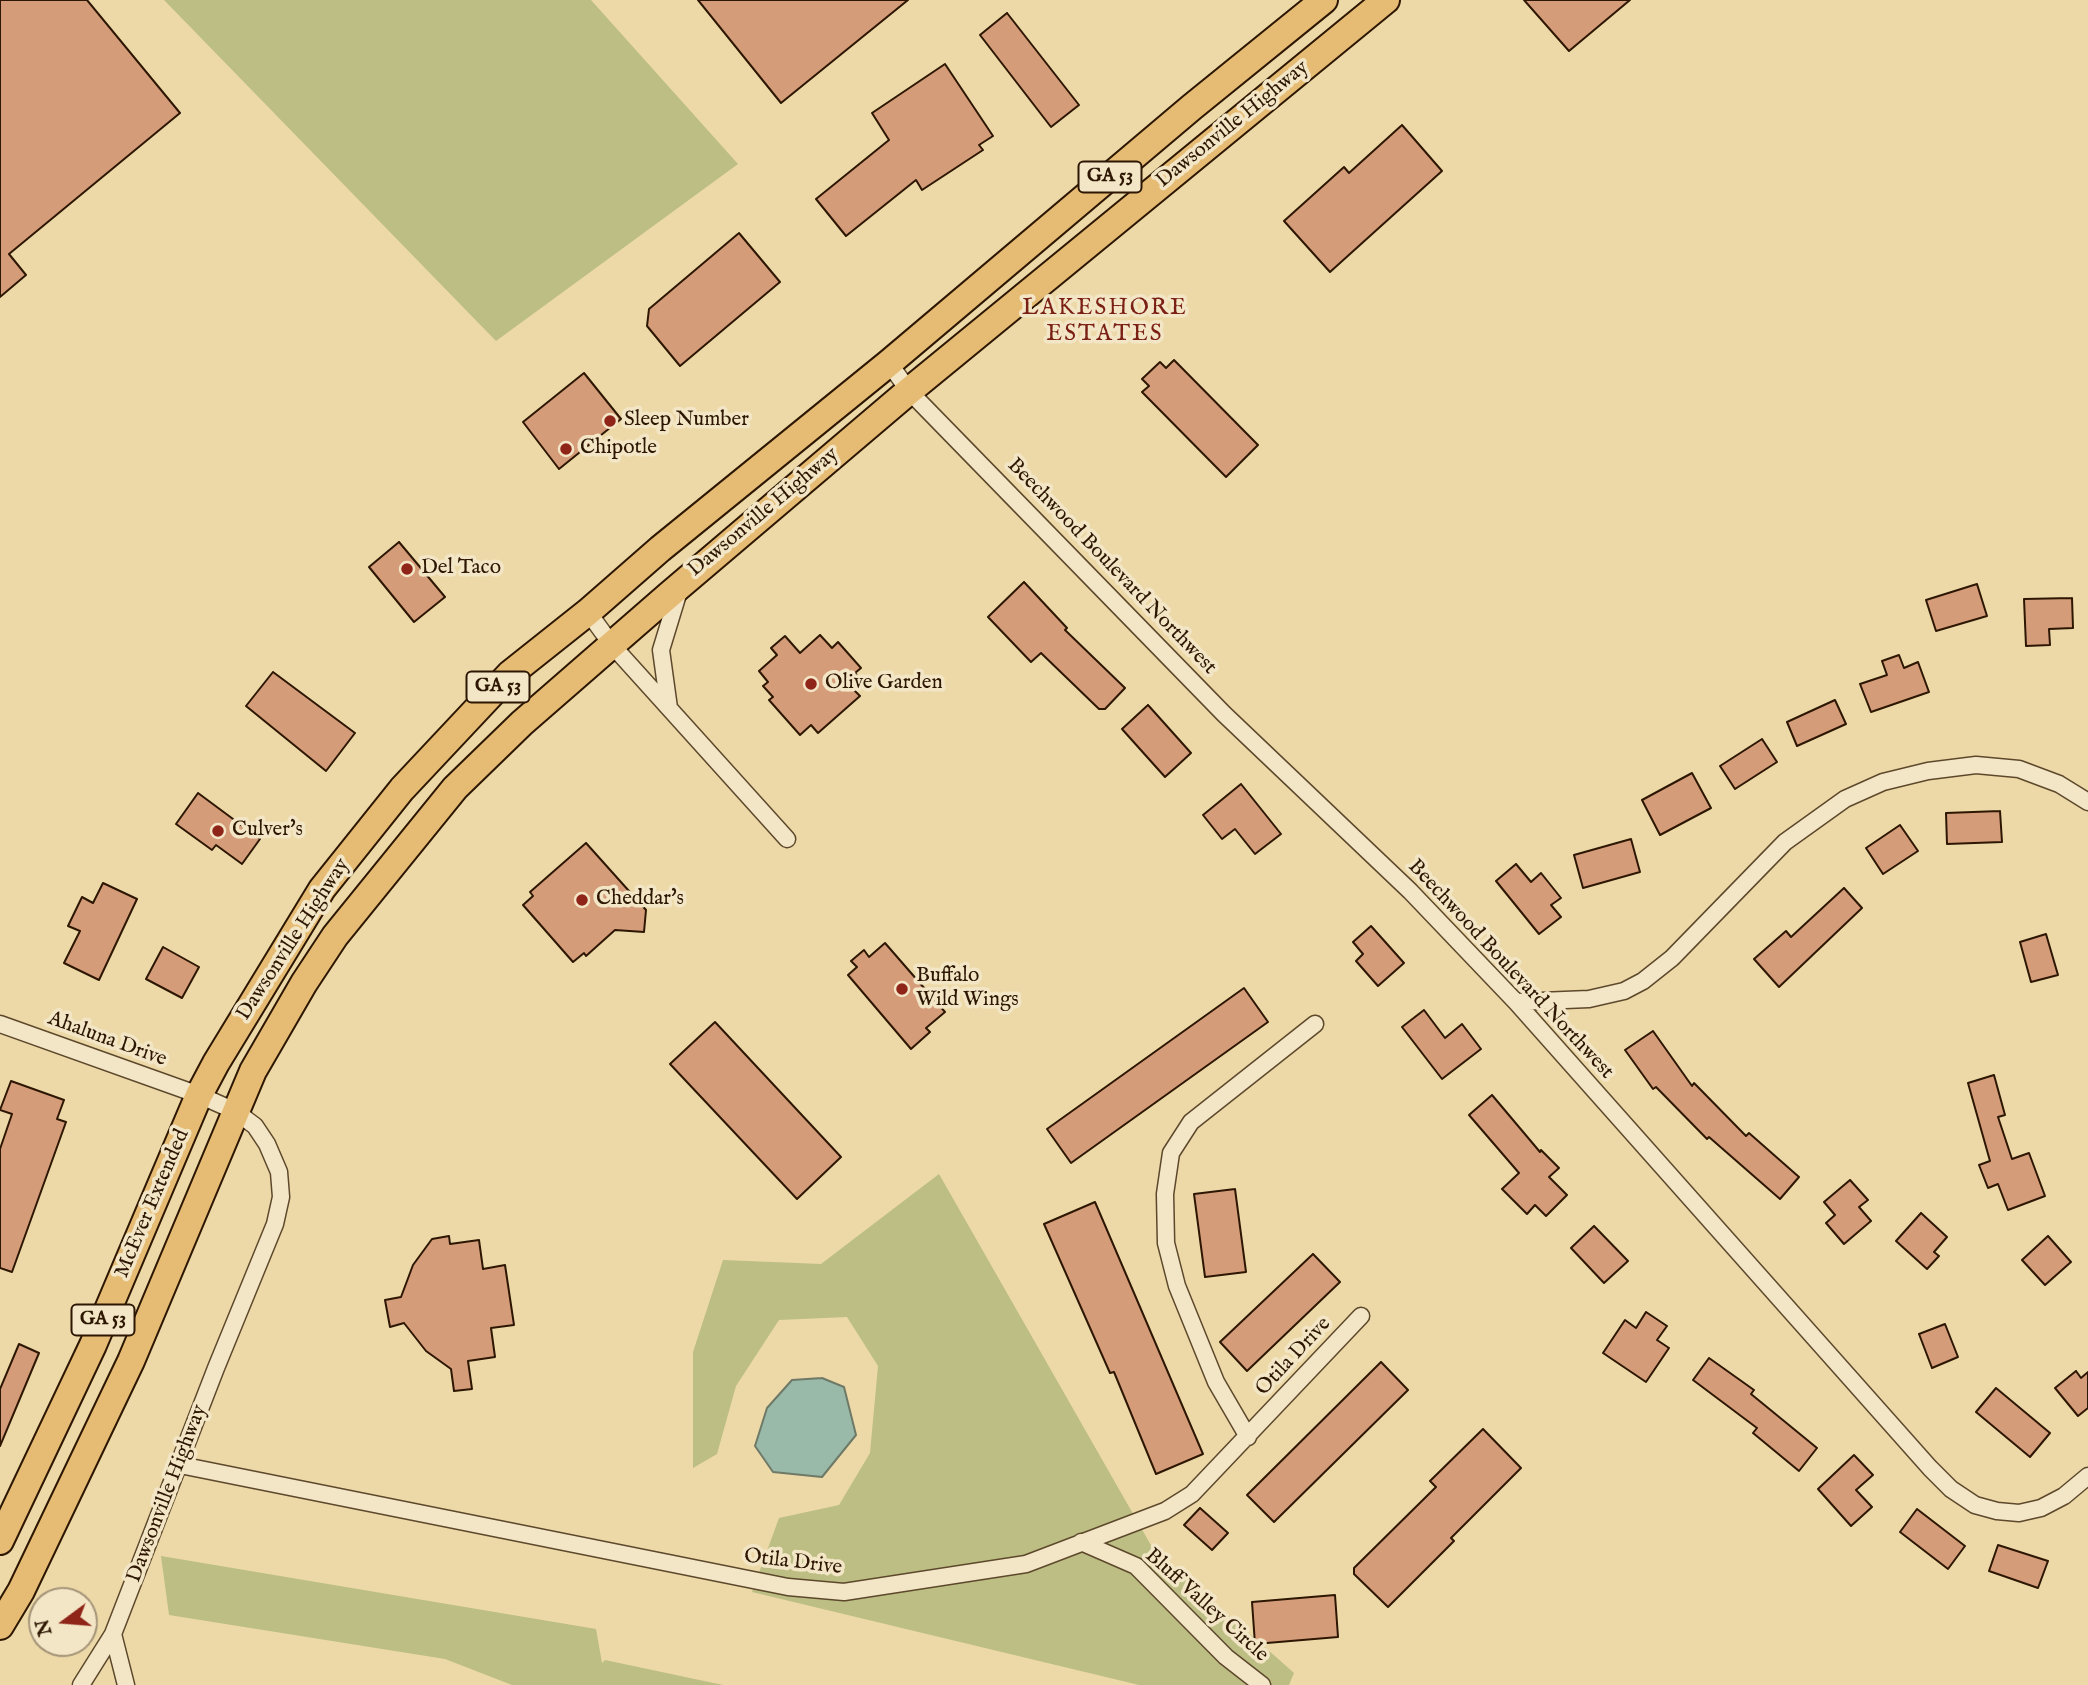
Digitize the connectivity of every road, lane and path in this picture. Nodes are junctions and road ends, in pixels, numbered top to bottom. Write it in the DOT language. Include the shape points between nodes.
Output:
graph roads {
  1 [pos="1324,0"];
  2 [pos="1386,0"];
  3 [pos="1192,107"];
  4 [pos="1219,137"];
  5 [pos="889,363"];
  6 [pos="909,391"];
  7 [pos="683,582"];
  8 [pos="588,612"];
  9 [pos="612,645"];
  10 [pos="669,708"];
  11 [pos="2088,803"];
  12 [pos="787,839"];
  13 [pos="1516,1002"];
  14 [pos="0,1024"];
  15 [pos="1315,1024"];
  16 [pos="199,1095"];
  17 [pos="235,1111"];
  18 [pos="1362,1316"];
  19 [pos="1248,1437"];
  20 [pos="180,1465"];
  21 [pos="2088,1476"];
  22 [pos="0,1541"];
  23 [pos="1082,1542"];
  24 [pos="0,1626"];
  25 [pos="113,1634"];
  26 [pos="81,1685"];
  27 [pos="126,1685"];
  28 [pos="1262,1685"];
  1 -- 3 [label="main road, Dawsonville Highway / GA 53"];
  2 -- 4 [label="main road, Dawsonville Highway / GA 53"];
  3 -- 4 [label="main road"];
  3 -- 5 [label="main road, Dawsonville Highway / GA 53"];
  4 -- 6 [label="main road, Dawsonville Highway / GA 53"];
  5 -- 6 [label="street, Beechwood Boulevard Northwest"];
  5 -- 8 [label="main road, Dawsonville Highway / GA 53"];
  6 -- 7 [label="main road, Dawsonville Highway / GA 53"];
  6 -- 13 [label="street, Beechwood Boulevard Northwest"];
  7 -- 9 [label="main road, Dawsonville Highway / GA 53"];
  7 -- 10 [label="street" via="661,650"];
  8 -- 9 [label="street"];
  8 -- 16 [label="main road, Dawsonville Highway / GA 53" via="510,674 402,789 343,862 290,938"];
  9 -- 10 [label="street"];
  9 -- 17 [label="main road, Dawsonville Highway / GA 53" via="454,788 414,837 335,936 304,983"];
  10 -- 12 [label="street"];
  11 -- 13 [label="street" via="2059,784 2019,769 1976,765 1883,782 1845,799 1786,842 1672,958 1643,981 1589,999"];
  13 -- 21 [label="street, Beechwood Boulevard Northwest" via="1951,1489 1975,1505 2019,1513 2064,1496"];
  14 -- 16 [label="street, Ahaluna Drive"];
  15 -- 19 [label="street" via="1191,1122 1171,1153 1165,1194 1166,1243 1177,1286 1216,1382"];
  16 -- 17 [label="street, Ahaluna Drive"];
  16 -- 22 [label="main road, McEver Extended / GA 53" via="93,1345"];
  17 -- 20 [label="street, Dawsonville Highway" via="255,1126 267,1144 279,1172 281,1197 275,1224"];
  17 -- 24 [label="main road, Dawsonville Highway / GA 53" via="131,1362"];
  18 -- 19 [label="street, Otila Drive"];
  19 -- 23 [label="street, Otila Drive" via="1192,1494 1166,1511"];
  20 -- 23 [label="street, Otila Drive" via="788,1587 844,1592 1026,1564"];
  20 -- 25 [label="street, Dawsonville Highway"];
  23 -- 28 [label="street, Bluff Valley Circle" via="1136,1566 1226,1657"];
  25 -- 26 [label="street, Dawsonville Highway"];
  25 -- 27 [label="street"];
}
